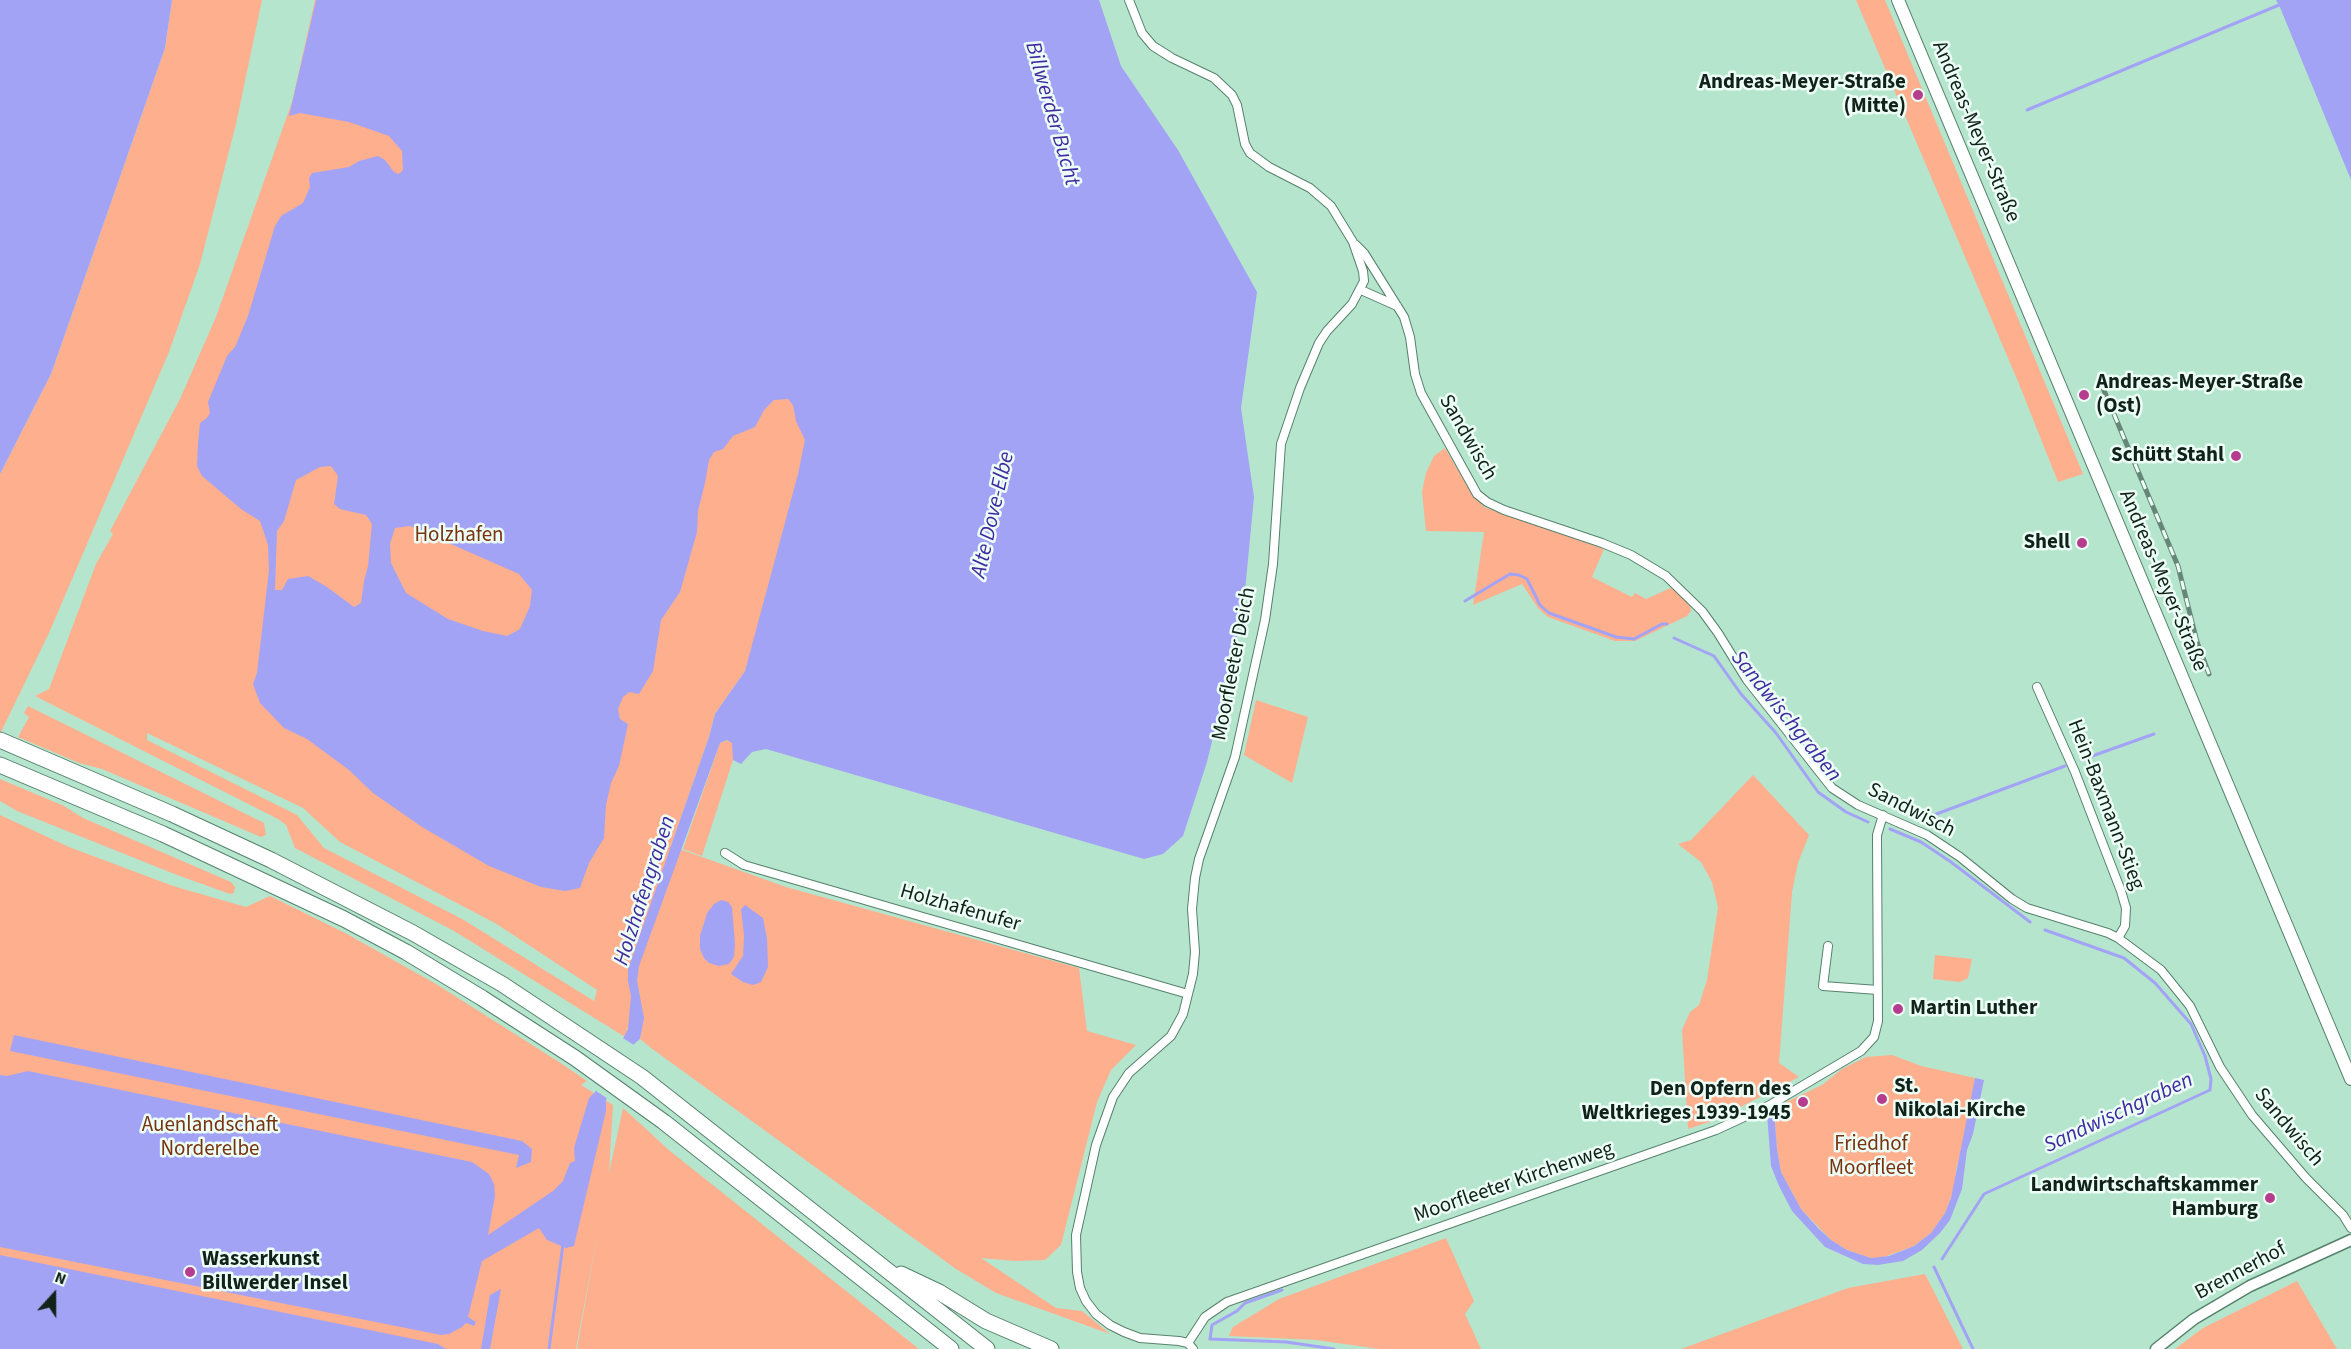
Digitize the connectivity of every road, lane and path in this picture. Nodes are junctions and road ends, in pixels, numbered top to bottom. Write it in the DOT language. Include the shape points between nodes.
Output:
graph roads {
  1 [pos="1128,0"];
  2 [pos="1898,0"];
  3 [pos="1353,242"];
  4 [pos="1361,290"];
  5 [pos="1397,307"];
  6 [pos="2037,687"];
  7 [pos="0,740"];
  8 [pos="0,765"];
  9 [pos="1883,815"];
  10 [pos="725,853"];
  11 [pos="2118,938"];
  12 [pos="1828,946"];
  13 [pos="1878,990"];
  14 [pos="1188,994"];
  15 [pos="2350,1081"];
  16 [pos="2351,1228"];
  17 [pos="2351,1239"];
  18 [pos="876,1262"];
  19 [pos="1190,1346"];
  20 [pos="951,1349"];
  21 [pos="987,1349"];
  22 [pos="1051,1349"];
  23 [pos="2156,1349"];
  1 -- 3 [label="street" via="1142,33 1153,46 1214,78 1232,95 1250,153 1324,198"];
  2 -- 15 [label="main road, Andreas-Meyer-Straße"];
  3 -- 4 [label="street" via="1363,271"];
  3 -- 5 [label="street, Sandwisch"];
  4 -- 5 [label="street"];
  4 -- 14 [label="street, Moorfleeter Deich" via="1319,344 1281,444 1265,620 1235,757 1195,878 1195,952"];
  5 -- 9 [label="street, Sandwisch" via="1410,337 1421,393 1478,494 1504,510 1631,555 1666,576 1702,611 1747,680 1824,780 1844,797"];
  6 -- 11 [label="street, Hein-Baxmann-Stieg" via="2121,891 2126,908 2125,926"];
  7 -- 18 [label="highway" via="353,900 502,984 625,1065"];
  8 -- 20 [label="highway" via="162,834 355,925 482,998 615,1086"];
  9 -- 11 [label="street, Sandwisch" via="1927,835 2026,908"];
  9 -- 13 [label="street, Moorfleeter Kirchenweg" via="1877,836"];
  10 -- 14 [label="street, Holzhafenufer" via="744,865"];
  11 -- 16 [label="street, Sandwisch" via="2177,987 2204,1030 2220,1067 2252,1115"];
  12 -- 13 [label="street" via="1823,986"];
  13 -- 19 [label="street, Moorfleeter Kirchenweg" via="1877,1029 1867,1046 1770,1105 1716,1130 1227,1302 1205,1317"];
  14 -- 19 [label="street, Moorfleeter Deich" via="1171,1036 1129,1073 1113,1097 1096,1144 1076,1235 1080,1288 1096,1314 1140,1338 1179,1341"];
  17 -- 23 [label="street, Brennerhof" via="2230,1297"];
  18 -- 21 [label="highway"];
  18 -- 22 [label="highway" via="939,1292 986,1321"];
}
